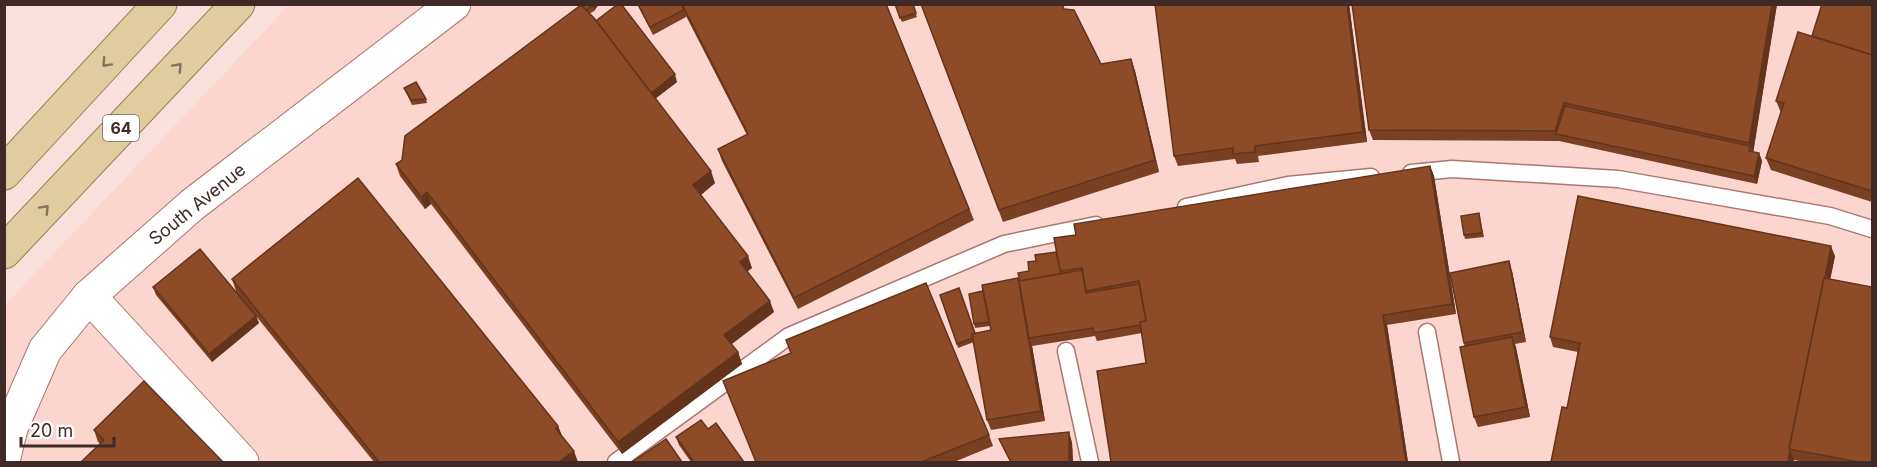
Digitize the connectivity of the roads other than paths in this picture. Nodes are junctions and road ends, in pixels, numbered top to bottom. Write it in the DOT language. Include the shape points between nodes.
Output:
graph roads {
  1 [pos="160,4"];
  2 [pos="238,4"];
  3 [pos="449,6"];
  4 [pos="4,173"];
  5 [pos="1175,209"];
  6 [pos="1106,223"];
  7 [pos="1872,230"];
  8 [pos="4,252"];
  9 [pos="89,296"];
  10 [pos="1427,332"];
  11 [pos="1066,351"];
  12 [pos="4,457"];
  13 [pos="242,462"];
  14 [pos="615,462"];
  15 [pos="1090,462"];
  16 [pos="1451,462"];
  1 -- 4 [label="main road, one-way"];
  8 -- 2 [label="main road, 64, one-way"];
  3 -- 9 [label="street, South Avenue" via="192,205"];
  5 -- 7 [label="lane" via="1288,185 1452,169 1618,179 1830,216"];
  6 -- 14 [label="lane" via="1004,244 789,336"];
  9 -- 12 [label="street, South Avenue" via="45,350 11,428"];
  9 -- 13 [label="street"];
  10 -- 16 [label="lane"];
  11 -- 15 [label="lane"];
}
